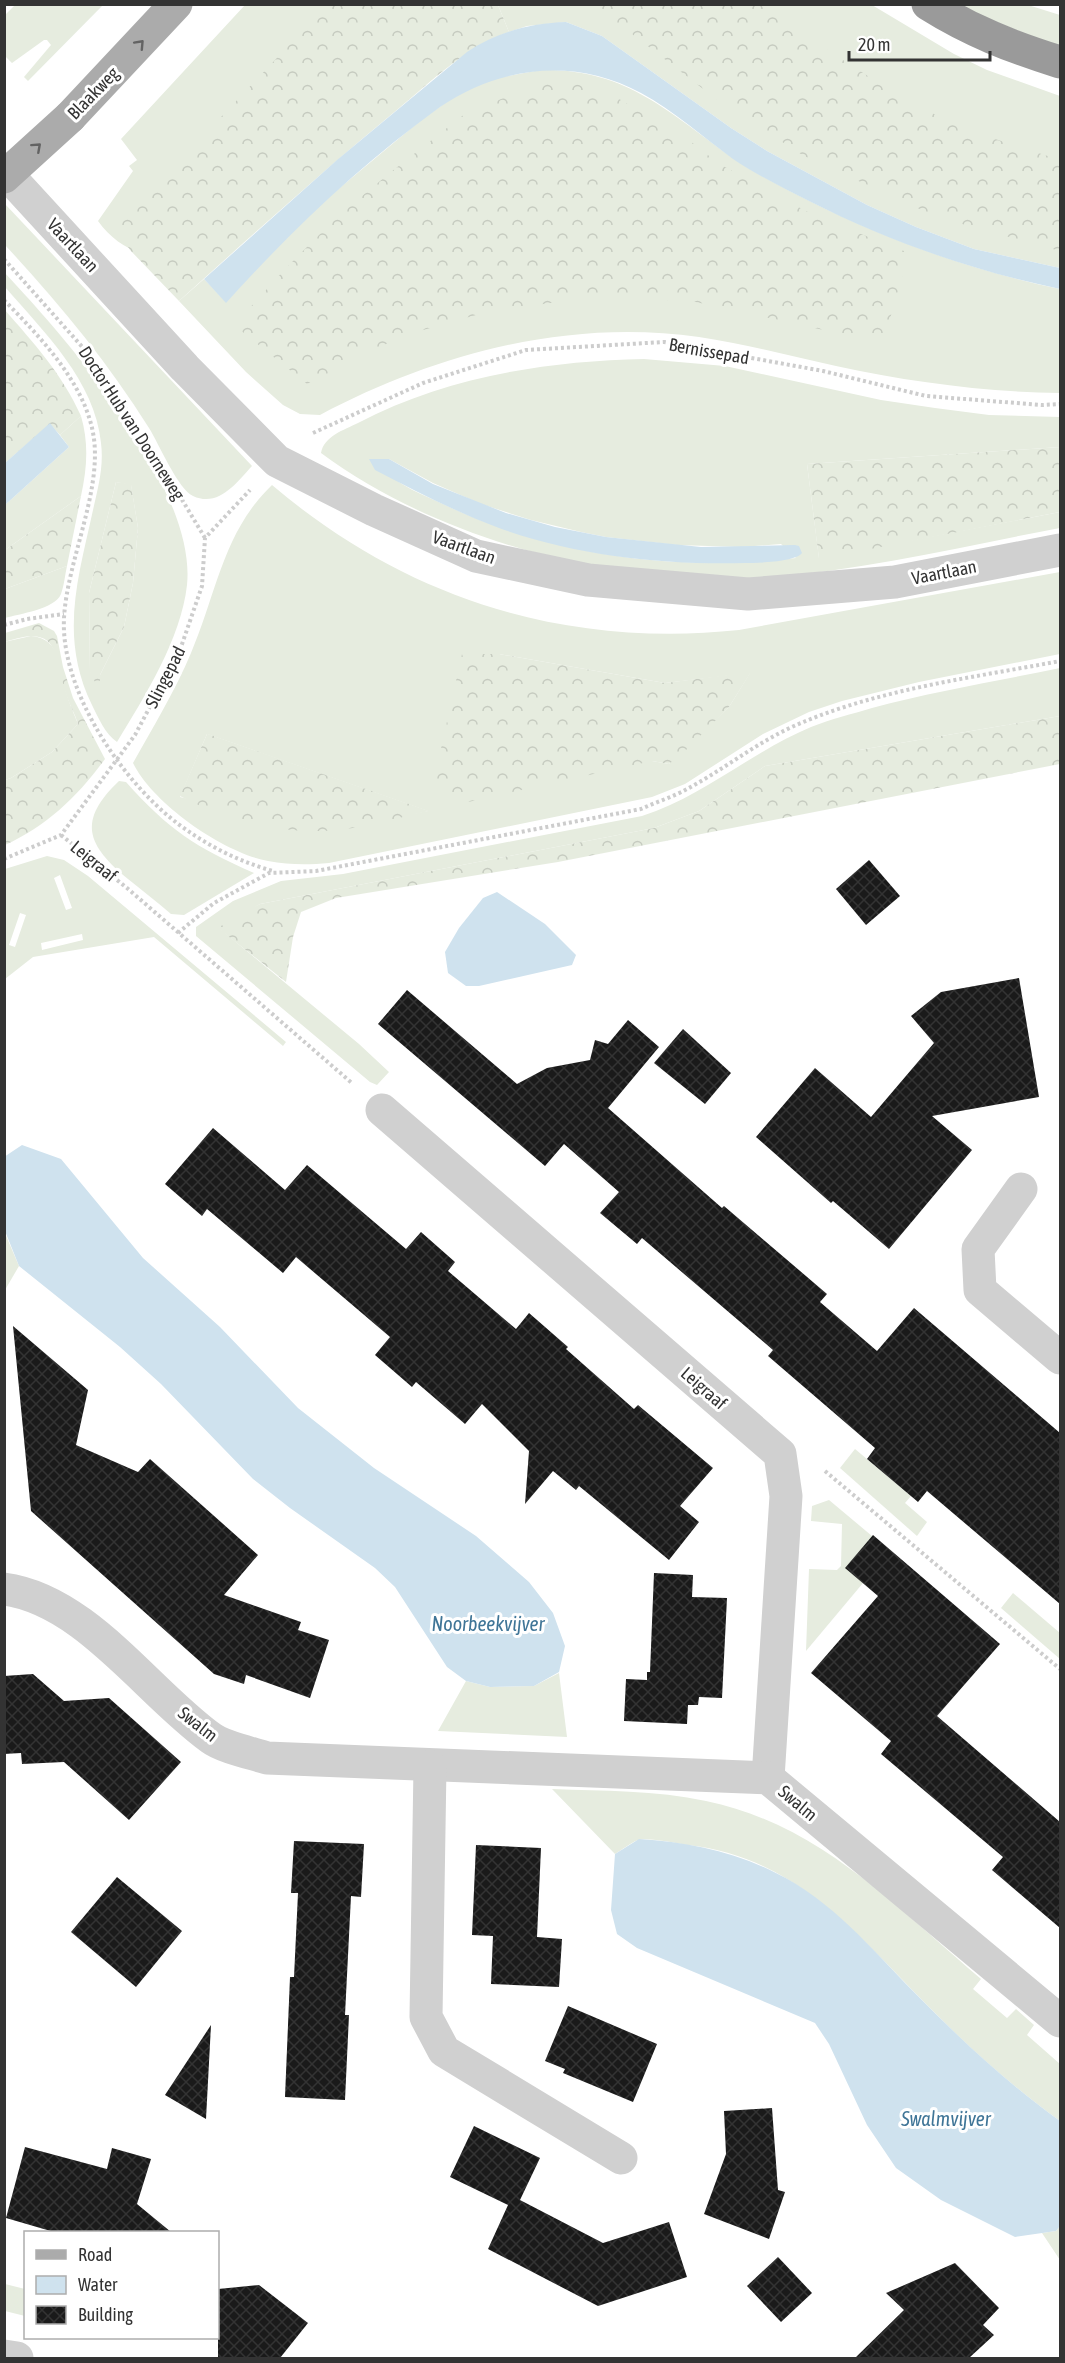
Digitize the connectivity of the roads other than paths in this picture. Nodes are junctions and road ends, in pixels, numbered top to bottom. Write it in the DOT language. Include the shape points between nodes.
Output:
graph roads {
  1 [pos="176,4"];
  2 [pos="928,4"];
  3 [pos="1060,62"];
  4 [pos="4,171"];
  5 [pos="4,177"];
  6 [pos="1060,550"];
  7 [pos="382,1110"];
  8 [pos="1021,1189"];
  9 [pos="1060,1358"];
  10 [pos="4,1589"];
  11 [pos="430,1766"];
  12 [pos="768,1779"];
  13 [pos="1060,2021"];
  14 [pos="621,2158"];
  15 [pos="4,2356"];
  16 [pos="17,2358"];
  5 -- 1 [label="main road, Blaakweg, one-way, bridge" via="70,117"];
  2 -- 3 [label="highway" via="963,26"];
  4 -- 6 [label="street, Vaartlaan" via="185,368 277,461 476,556 588,580 748,594 895,582"];
  7 -- 12 [label="street, Leigraaf" via="780,1454 786,1496"];
  8 -- 9 [label="street" via="978,1249 980,1290"];
  10 -- 11 [label="street, Swalm" via="26,1592 73,1616 212,1740 267,1758"];
  11 -- 12 [label="street, Swalm"];
  11 -- 14 [label="street" via="426,2017 444,2051"];
  12 -- 13 [label="street, Swalm"];
  15 -- 16 [label="street"];
}
